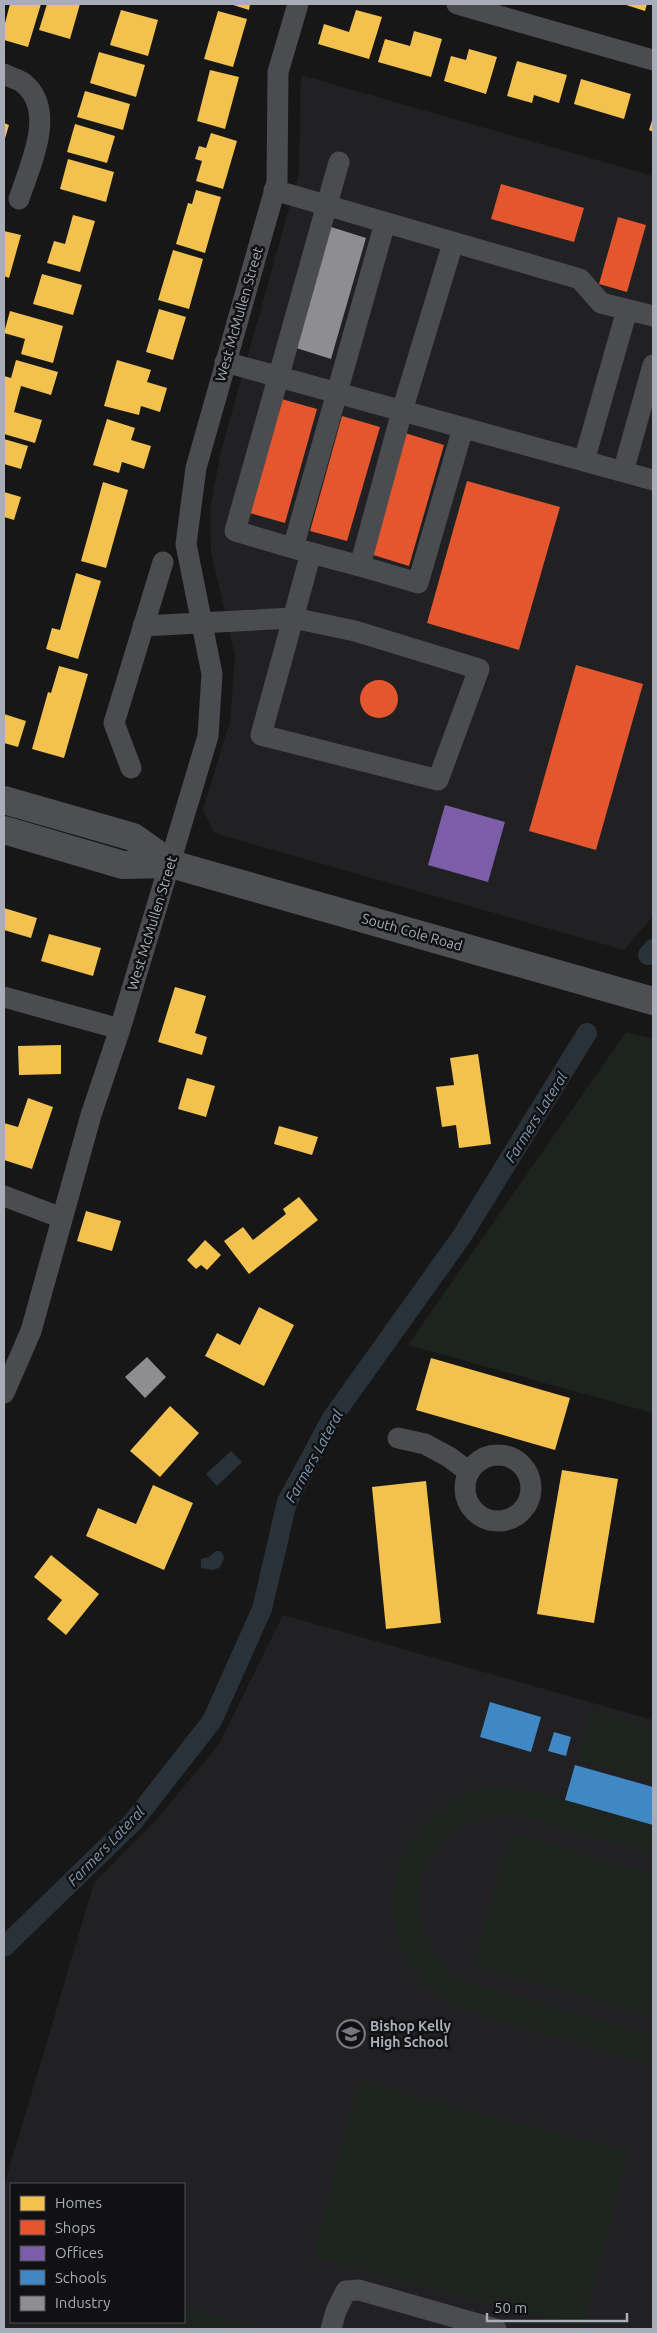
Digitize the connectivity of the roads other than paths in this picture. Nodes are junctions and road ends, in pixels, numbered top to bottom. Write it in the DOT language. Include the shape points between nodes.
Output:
graph roads {
  1 [pos="298,4"];
  2 [pos="457,4"];
  3 [pos="653,60"];
  4 [pos="4,74"];
  5 [pos="339,162"];
  6 [pos="274,190"];
  7 [pos="19,199"];
  8 [pos="326,206"];
  9 [pos="386,223"];
  10 [pos="453,242"];
  11 [pos="627,310"];
  12 [pos="653,316"];
  13 [pos="225,362"];
  14 [pos="653,365"];
  15 [pos="277,376"];
  16 [pos="337,392"];
  17 [pos="402,411"];
  18 [pos="463,428"];
  19 [pos="584,461"];
  20 [pos="623,472"];
  21 [pos="653,480"];
  22 [pos="302,550"];
  23 [pos="163,562"];
  24 [pos="360,566"];
  25 [pos="293,618"];
  26 [pos="202,624"];
  27 [pos="143,626"];
  28 [pos="131,768"];
  29 [pos="4,800"];
  30 [pos="4,830"];
  31 [pos="171,864"];
  32 [pos="4,997"];
  33 [pos="650,1000"];
  34 [pos="120,1029"];
  35 [pos="4,1196"];
  36 [pos="62,1218"];
  37 [pos="4,1393"];
  38 [pos="398,1438"];
  39 [pos="469,1472"];
  40 [pos="331,2329"];
  41 [pos="496,2329"];
  1 -- 6 [label="street, West McMullen Street" via="278,72 277,182"];
  2 -- 3 [label="street"];
  4 -- 7 [label="street" via="21,82 34,95 41,110 41,128"];
  5 -- 8 [label="street"];
  6 -- 8 [label="street"];
  6 -- 13 [label="street, West McMullen Street"];
  8 -- 9 [label="street"];
  8 -- 15 [label="street"];
  9 -- 10 [label="street"];
  9 -- 16 [label="street"];
  10 -- 11 [label="street" via="580,279 601,302"];
  10 -- 17 [label="street"];
  11 -- 12 [label="street"];
  11 -- 19 [label="street"];
  13 -- 15 [label="street"];
  13 -- 26 [label="street, West McMullen Street" via="196,468 186,544"];
  14 -- 20 [label="street"];
  15 -- 16 [label="street"];
  15 -- 22 [label="street" via="235,531"];
  16 -- 17 [label="street"];
  16 -- 22 [label="street"];
  17 -- 18 [label="street"];
  17 -- 24 [label="street"];
  18 -- 19 [label="street"];
  18 -- 24 [label="street" via="418,583"];
  19 -- 20 [label="street"];
  20 -- 21 [label="street"];
  22 -- 24 [label="street"];
  22 -- 25 [label="street"];
  23 -- 27 [label="street"];
  25 -- 25 [label="street" via="355,631 479,669 438,780 261,735"];
  25 -- 26 [label="street"];
  26 -- 27 [label="street"];
  26 -- 31 [label="street, West McMullen Street" via="212,674 208,736"];
  27 -- 28 [label="street" via="114,723"];
  29 -- 31 [label="main road, South Cole Road" via="132,837"];
  30 -- 31 [label="main road, South Cole Road" via="123,865"];
  31 -- 33 [label="main road, South Cole Road"];
  31 -- 34 [label="street, West McMullen Street"];
  32 -- 34 [label="street"];
  34 -- 36 [label="street, West McMullen Street"];
  35 -- 36 [label="street"];
  36 -- 37 [label="street, West McMullen Street" via="31,1331"];
  38 -- 39 [label="street" via="425,1444"];
  40 -- 41 [label="street" via="346,2291 358,2290"];
}
